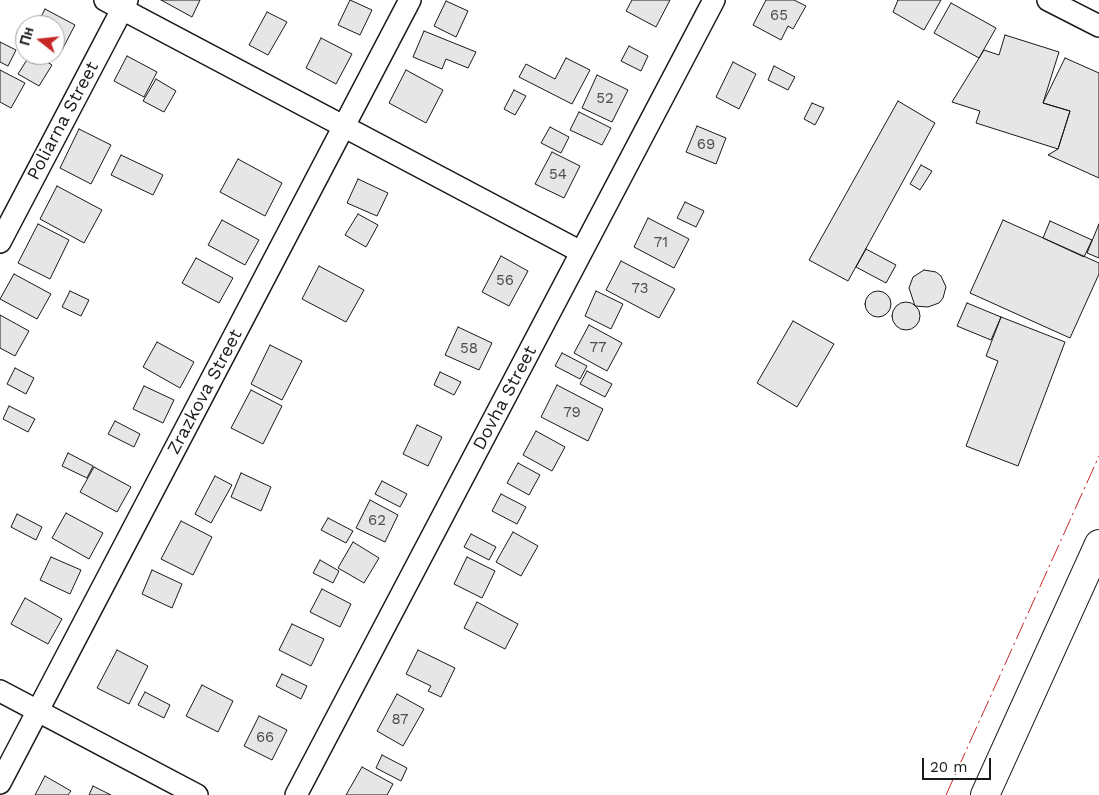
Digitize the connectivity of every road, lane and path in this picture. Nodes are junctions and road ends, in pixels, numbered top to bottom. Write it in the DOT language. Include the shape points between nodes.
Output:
graph roads {
  1 [pos="410,0"];
  2 [pos="714,0"];
  3 [pos="1048,0"];
  4 [pos="118,3"];
  5 [pos="1099,26"];
  6 [pos="344,126"];
  7 [pos="0,242"];
  8 [pos="581,252"];
  9 [pos="1099,544"];
  10 [pos="0,691"];
  11 [pos="38,711"];
  12 [pos="0,783"];
  13 [pos="197,795"];
  14 [pos="296,795"];
  15 [pos="985,795"];
  1 -- 6 [label="street, Zrazkova Street"];
  2 -- 8 [label="street, Dovha Street"];
  3 -- 5 [label="street"];
  4 -- 6 [label="street"];
  4 -- 7 [label="street, Poliarna Street"];
  6 -- 8 [label="street"];
  6 -- 11 [label="street, Zrazkova Street"];
  8 -- 14 [label="street, Dovha Street"];
  9 -- 15 [label="street"];
  10 -- 11 [label="street"];
  11 -- 12 [label="street, Zrazkova Street"];
  11 -- 13 [label="street"];
}
